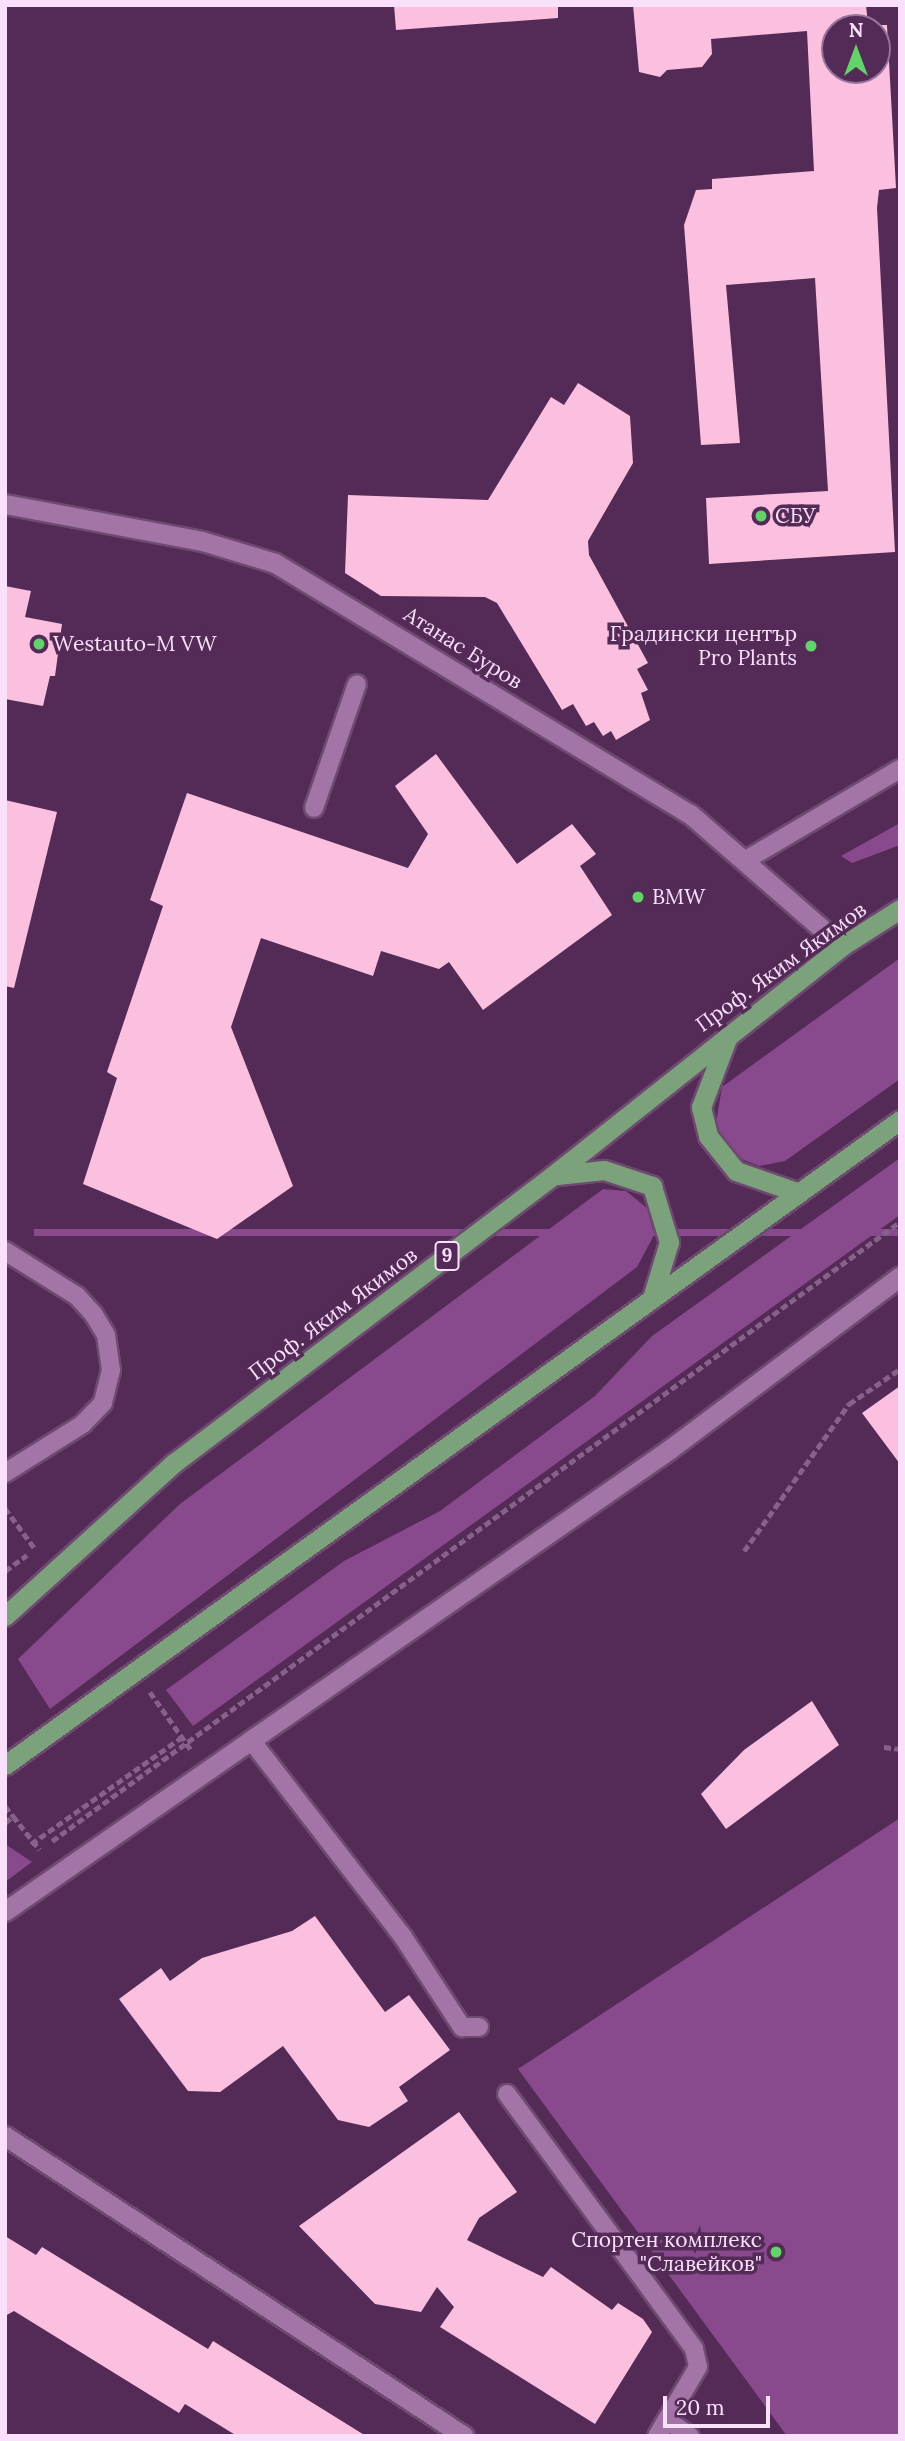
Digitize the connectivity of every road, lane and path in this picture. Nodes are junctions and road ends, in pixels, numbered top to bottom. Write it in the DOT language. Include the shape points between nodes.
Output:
graph roads {
  1 [pos="5,504"];
  2 [pos="357,684"];
  3 [pos="900,769"];
  4 [pos="314,808"];
  5 [pos="746,860"];
  6 [pos="900,909"];
  7 [pos="842,946"];
  8 [pos="729,1031"];
  9 [pos="900,1120"];
  10 [pos="552,1176"];
  11 [pos="799,1193"];
  12 [pos="900,1222"];
  13 [pos="5,1251"];
  14 [pos="900,1276"];
  15 [pos="651,1299"];
  16 [pos="900,1369"];
  17 [pos="5,1473"];
  18 [pos="5,1508"];
  19 [pos="744,1551"];
  20 [pos="5,1571"];
  21 [pos="5,1616"];
  22 [pos="135,1671"];
  23 [pos="183,1739"];
  24 [pos="251,1740"];
  25 [pos="884,1747"];
  26 [pos="900,1749"];
  27 [pos="5,1765"];
  28 [pos="207,1771"];
  29 [pos="5,1806"];
  30 [pos="13,1816"];
  31 [pos="5,1823"];
  32 [pos="31,1844"];
  33 [pos="5,1911"];
  34 [pos="479,2027"];
  35 [pos="507,2094"];
  36 [pos="5,2136"];
  37 [pos="667,2420"];
  38 [pos="464,2436"];
  39 [pos="657,2436"];
  40 [pos="690,2436"];
  1 -- 5 [label="street, Атанас Буров" via="202,541 275,563 690,814"];
  2 -- 4 [label="lane"];
  3 -- 5 [label="lane"];
  5 -- 7 [label="street, Атанас Буров"];
  6 -- 7 [label="highway, Проф. Яким Якимов / 9"];
  7 -- 8 [label="highway, Проф. Яким Якимов / 9"];
  8 -- 10 [label="highway, Проф. Яким Якимов / 9"];
  8 -- 11 [label="highway" via="701,1107 708,1136 736,1171"];
  9 -- 11 [label="highway"];
  10 -- 15 [label="highway" via="604,1170 652,1186 670,1242"];
  10 -- 21 [label="highway, Проф. Яким Якимов / 9" via="174,1463"];
  11 -- 15 [label="highway"];
  12 -- 23 [label="path"];
  13 -- 17 [label="lane" via="77,1296 94,1315 106,1335 111,1370 103,1403 83,1424"];
  14 -- 24 [label="street" via="670,1449"];
  15 -- 22 [label="highway"];
  16 -- 19 [label="path" via="849,1404"];
  18 -- 20 [label="path" via="35,1549"];
  22 -- 23 [label="path"];
  22 -- 27 [label="highway"];
  23 -- 28 [label="path"];
  23 -- 32 [label="path"];
  23 -- 32 [label="path" via="37,1852"];
  24 -- 28 [label="street"];
  24 -- 34 [label="lane" via="402,1937 461,2027"];
  25 -- 26 [label="path"];
  28 -- 33 [label="street"];
  29 -- 30 [label="path"];
  30 -- 31 [label="path"];
  30 -- 32 [label="path"];
  35 -- 37 [label="lane" via="694,2349 698,2367"];
  36 -- 38 [label="street"];
  37 -- 39 [label="lane"];
  37 -- 40 [label="lane"];
}
